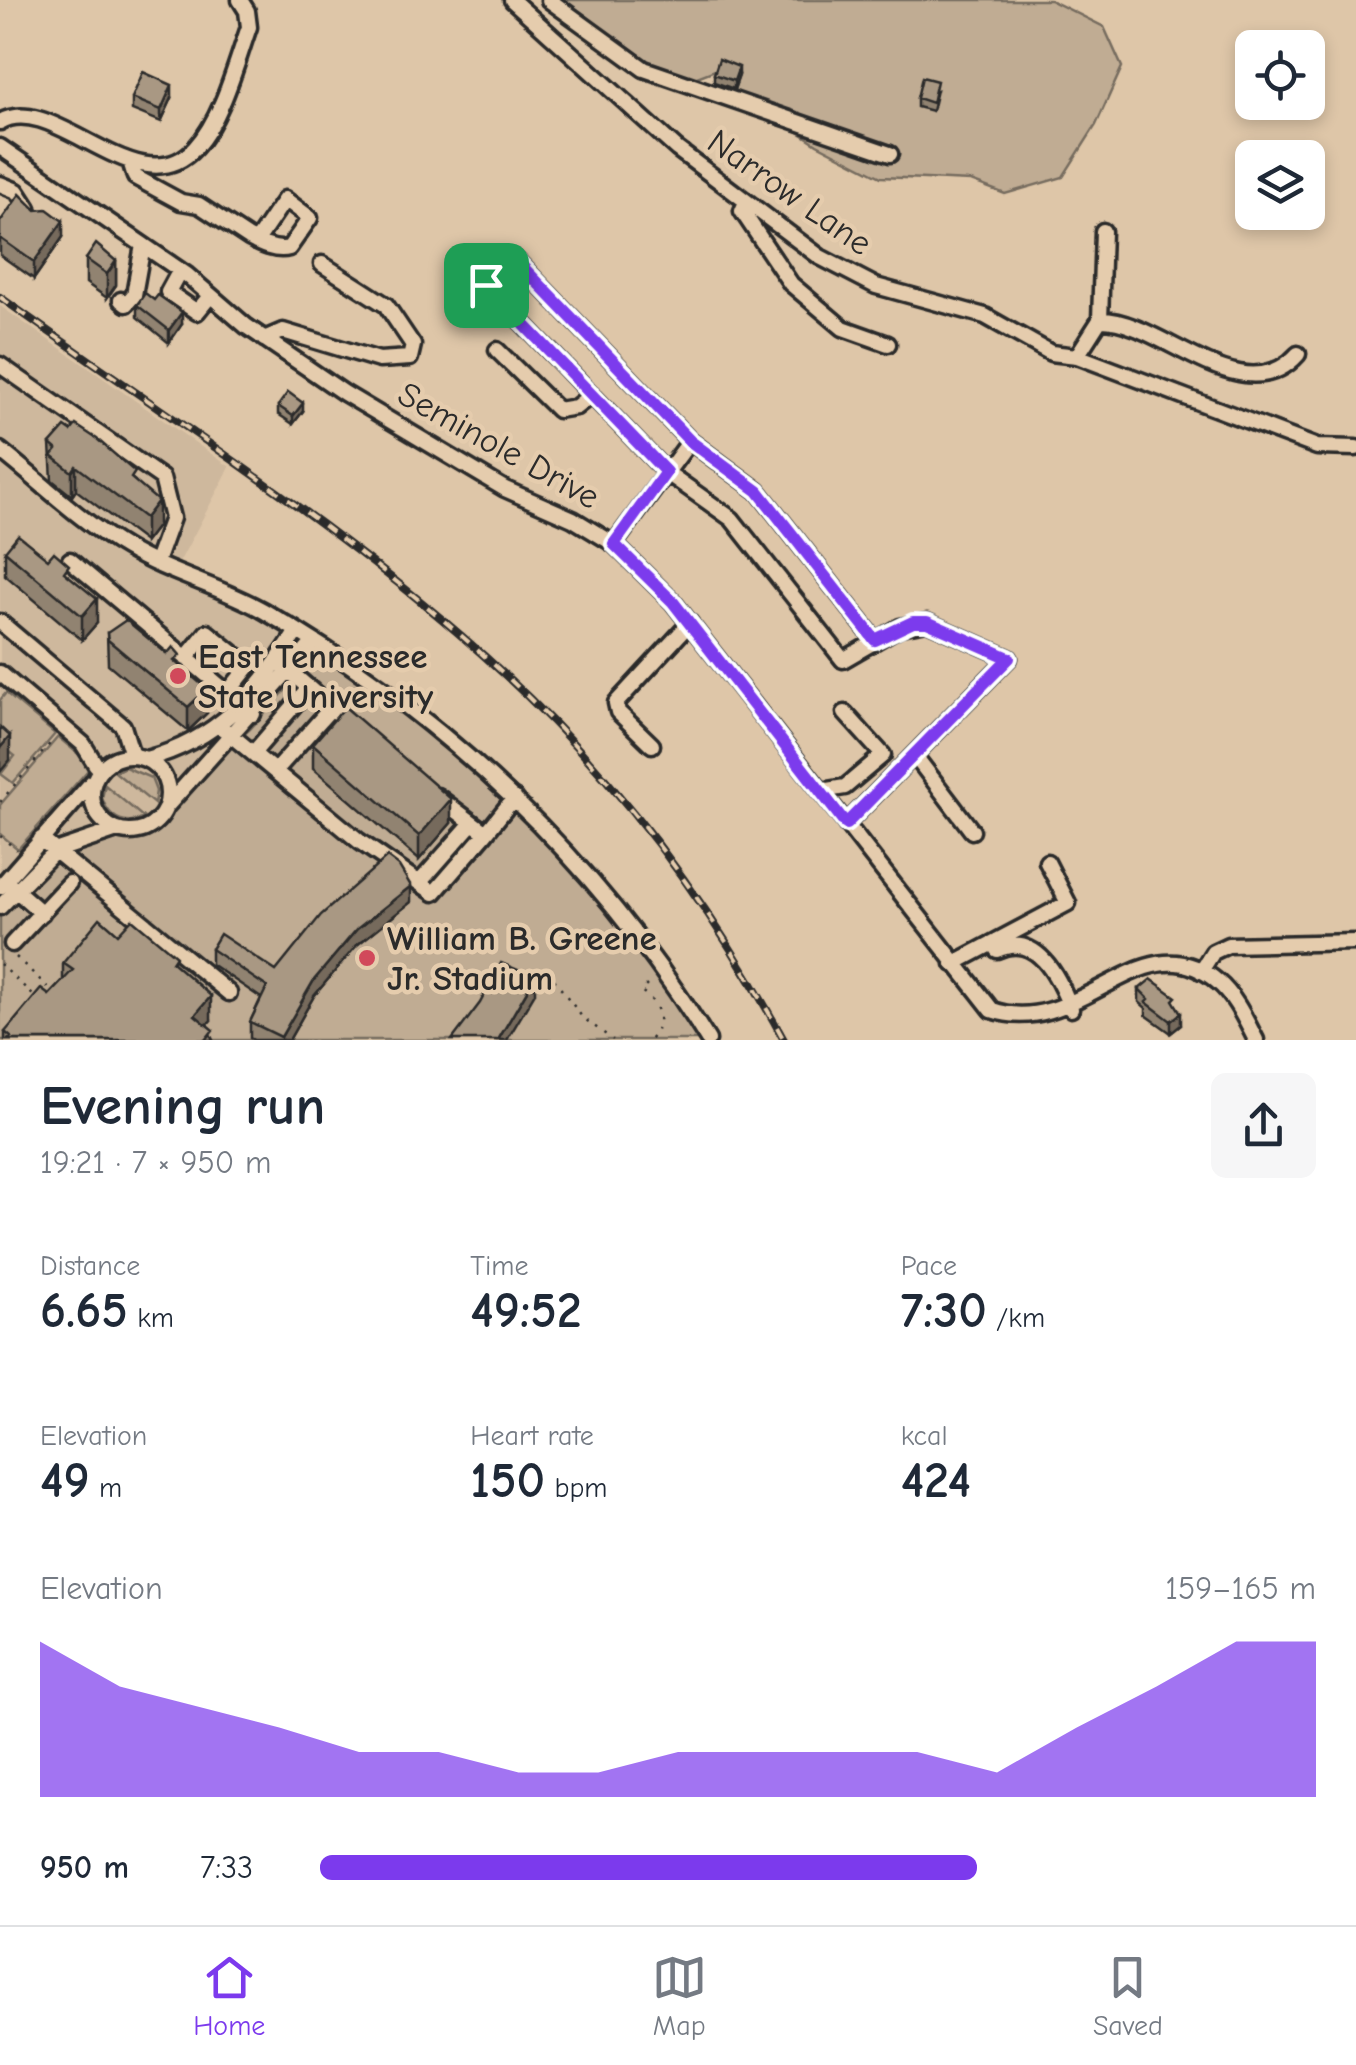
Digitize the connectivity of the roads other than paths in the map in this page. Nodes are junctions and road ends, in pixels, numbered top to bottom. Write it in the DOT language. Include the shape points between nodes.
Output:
graph roads {
  1 [pos="240,0"];
  2 [pos="512,0"];
  3 [pos="549,0"];
  4 [pos="0,122"];
  5 [pos="0,147"];
  6 [pos="890,154"];
  7 [pos="130,160"];
  8 [pos="0,184"];
  9 [pos="746,202"];
  10 [pos="40,218"];
  11 [pos="1103,230"];
  12 [pos="256,242"];
  13 [pos="143,246"];
  14 [pos="322,264"];
  15 [pos="180,270"];
  16 [pos="210,296"];
  17 [pos="121,300"];
  18 [pos="1100,320"];
  19 [pos="264,339"];
  20 [pos="888,344"];
  21 [pos="497,350"];
  22 [pos="1298,354"];
  23 [pos="1077,356"];
  24 [pos="0,366"];
  25 [pos="591,395"];
  26 [pos="690,441"];
  27 [pos="1356,448"];
  28 [pos="0,450"];
  29 [pos="666,472"];
  30 [pos="614,544"];
  31 [pos="70,560"];
  32 [pos="156,562"];
  33 [pos="0,622"];
  34 [pos="690,623"];
  35 [pos="296,632"];
  36 [pos="875,640"];
  37 [pos="313,643"];
  38 [pos="186,658"];
  39 [pos="277,660"];
  40 [pos="290,670"];
  41 [pos="0,673"];
  42 [pos="309,688"];
  43 [pos="228,692"];
  44 [pos="240,703"];
  45 [pos="330,708"];
  46 [pos="845,713"];
  47 [pos="253,714"];
  48 [pos="220,726"];
  49 [pos="362,735"];
  50 [pos="233,736"];
  51 [pos="652,744"];
  52 [pos="254,752"];
  53 [pos="915,756"];
  54 [pos="139,757"];
  55 [pos="276,770"];
  56 [pos="95,773"];
  57 [pos="418,780"];
  58 [pos="821,791"];
  59 [pos="514,798"];
  60 [pos="166,807"];
  61 [pos="472,823"];
  62 [pos="846,824"];
  63 [pos="117,830"];
  64 [pos="972,831"];
  65 [pos="486,833"];
  66 [pos="34,840"];
  67 [pos="55,851"];
  68 [pos="1046,862"];
  69 [pos="420,882"];
  70 [pos="69,884"];
  71 [pos="7,886"];
  72 [pos="0,907"];
  73 [pos="42,913"];
  74 [pos="1356,942"];
  75 [pos="11,948"];
  76 [pos="956,968"];
  77 [pos="1201,971"];
  78 [pos="230,994"];
  79 [pos="1071,1009"];
  80 [pos="708,1040"];
  81 [pos="1256,1040"];
  1 -- 7 [label="street" via="249,27 198,145 172,160"];
  2 -- 9 [label="street, Narrow Lane" via="676,149"];
  3 -- 6 [label="street" via="644,69"];
  4 -- 7 [label="street" via="30,115 46,119"];
  5 -- 13 [label="street, Seminole Drive"];
  7 -- 12 [label="street" via="135,178 199,206"];
  8 -- 10 [label="street" via="18,190"];
  9 -- 20 [label="street" via="742,211 792,284 843,328"];
  9 -- 23 [label="street, Narrow Lane" via="820,257 876,286 951,304 1051,353"];
  11 -- 18 [label="street"];
  13 -- 15 [label="street, Seminole Drive"];
  13 -- 17 [label="street" via="134,295 126,304"];
  14 -- 19 [label="street" via="386,305 413,344 410,358 379,360 283,331"];
  15 -- 16 [label="street, Seminole Drive"];
  15 -- 16 [label="street" via="168,292 196,312"];
  16 -- 19 [label="street, Seminole Drive"];
  18 -- 22 [label="street" via="1116,320 1176,351 1251,375 1276,372"];
  18 -- 23 [label="street"];
  19 -- 30 [label="street, Seminole Drive" via="505,489"];
  21 -- 25 [label="street" via="558,410"];
  23 -- 27 [label="street, Narrow Lane" via="1317,447"];
  24 -- 32 [label="street" via="162,478 172,518"];
  25 -- 26 [label="street" via="486,285 514,258"];
  25 -- 29 [label="street"];
  26 -- 29 [label="street"];
  26 -- 36 [label="street" via="758,491"];
  28 -- 32 [label="street" via="126,548"];
  29 -- 30 [label="street"];
  29 -- 36 [label="street" via="732,519 842,660"];
  30 -- 34 [label="street, Seminole Drive"];
  31 -- 38 [label="street"];
  32 -- 35 [label="street" via="228,592"];
  33 -- 54 [label="street" via="124,726"];
  34 -- 51 [label="street" via="616,703"];
  34 -- 58 [label="street, Seminole Drive"];
  35 -- 37 [label="street"];
  35 -- 39 [label="street"];
  36 -- 53 [label="street" via="927,622 1009,658"];
  37 -- 40 [label="street"];
  37 -- 59 [label="street" via="430,726"];
  38 -- 43 [label="street"];
  38 -- 43 [label="street" via="207,632 249,666"];
  39 -- 40 [label="street"];
  39 -- 44 [label="street"];
  40 -- 42 [label="street"];
  40 -- 47 [label="street"];
  41 -- 56 [label="street" via="83,744"];
  42 -- 45 [label="street"];
  42 -- 52 [label="street"];
  43 -- 44 [label="street"];
  44 -- 47 [label="street"];
  44 -- 48 [label="street"];
  45 -- 49 [label="street"];
  45 -- 55 [label="street"];
  46 -- 58 [label="street" via="884,755 845,787"];
  47 -- 50 [label="street"];
  48 -- 50 [label="street"];
  48 -- 54 [label="street" via="182,750"];
  50 -- 52 [label="street"];
  50 -- 60 [label="street"];
  52 -- 55 [label="street"];
  53 -- 62 [label="street"];
  53 -- 64 [label="street"];
  54 -- 56 [label="street" via="111,760"];
  54 -- 60 [label="street" via="165,779"];
  55 -- 69 [label="street"];
  56 -- 63 [label="street" via="97,814"];
  56 -- 66 [label="street"];
  57 -- 61 [label="street"];
  58 -- 62 [label="street, Seminole Drive"];
  59 -- 65 [label="street"];
  59 -- 80 [label="street" via="621,916"];
  60 -- 63 [label="street" via="150,826"];
  61 -- 65 [label="street"];
  61 -- 69 [label="street"];
  62 -- 76 [label="street, Seminole Drive"];
  63 -- 67 [label="street"];
  65 -- 69 [label="street" via="434,893"];
  66 -- 67 [label="street"];
  66 -- 71 [label="street"];
  67 -- 71 [label="street"];
  67 -- 78 [label="street"];
  68 -- 76 [label="street" via="1068,902"];
  70 -- 73 [label="street"];
  71 -- 72 [label="street"];
  71 -- 73 [label="street"];
  73 -- 75 [label="street"];
  74 -- 77 [label="street" via="1228,944"];
  76 -- 79 [label="street, Seminole Drive" via="1008,1018 1033,1023"];
  76 -- 79 [label="street" via="1024,944 1050,969"];
  77 -- 79 [label="street, Seminole Drive" via="1151,968"];
  77 -- 81 [label="street" via="1220,983"];
}
